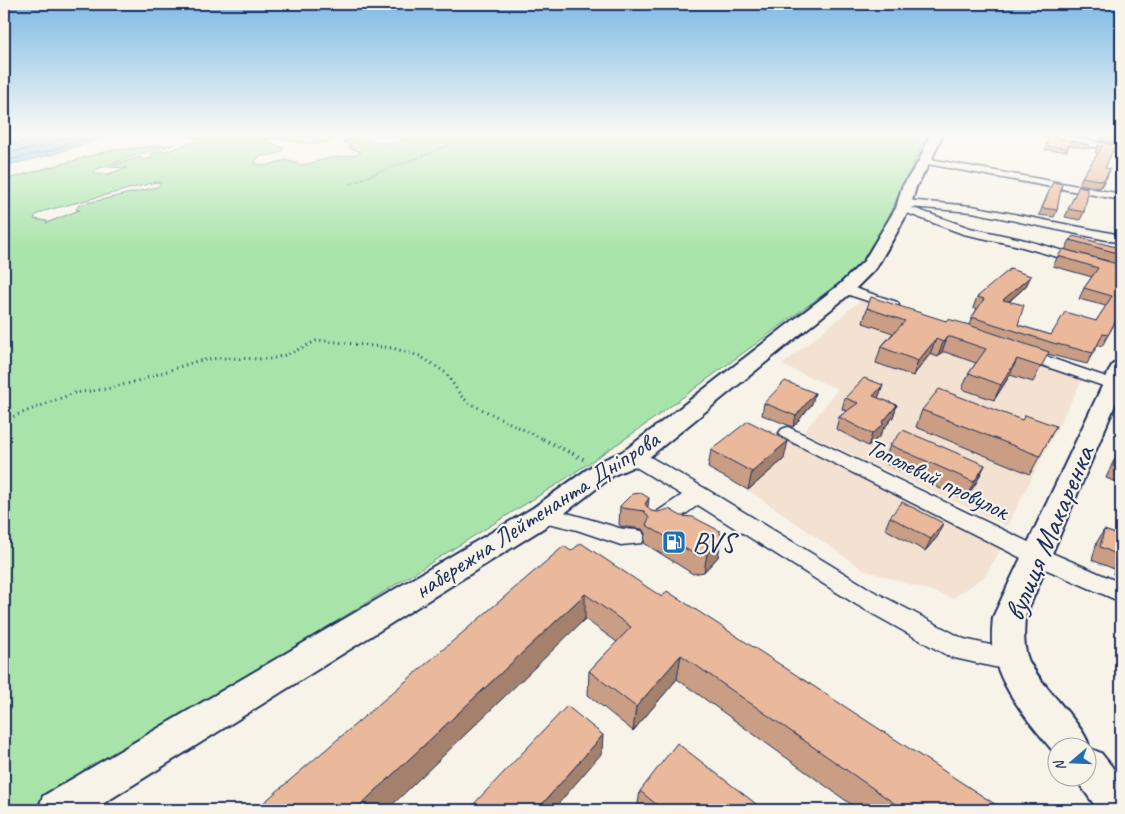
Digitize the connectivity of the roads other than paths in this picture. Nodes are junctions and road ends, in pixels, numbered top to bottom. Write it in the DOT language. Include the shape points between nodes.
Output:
graph roads {
  1 [pos="918,173"];
  2 [pos="990,173"];
  3 [pos="1121,197"];
  4 [pos="904,206"];
  5 [pos="1041,222"];
  6 [pos="1121,239"];
  7 [pos="1017,242"];
  8 [pos="1121,271"];
  9 [pos="845,289"];
  10 [pos="909,310"];
  11 [pos="1011,350"];
  12 [pos="1118,379"];
  13 [pos="788,433"];
  14 [pos="633,457"];
  15 [pos="699,494"];
  16 [pos="542,514"];
  17 [pos="656,522"];
  18 [pos="634,537"];
  19 [pos="1036,556"];
  20 [pos="1121,593"];
  21 [pos="1012,660"];
  22 [pos="1064,736"];
  23 [pos="1098,779"];
  24 [pos="1121,808"];
  25 [pos="57,810"];
  1 -- 4 [label="main road, набережна Лейтенанта Дніпрова" via="909,187"];
  2 -- 3 [label="street"];
  4 -- 5 [label="street" via="957,207"];
  4 -- 7 [label="street" via="967,231"];
  4 -- 9 [label="main road, набережна Лейтенанта Дніпрова" via="870,264"];
  5 -- 6 [label="street"];
  5 -- 7 [label="street" via="1033,235"];
  7 -- 8 [label="street"];
  9 -- 10 [label="street"];
  9 -- 14 [label="main road, набережна Лейтенанта Дніпрова"];
  11 -- 12 [label="street"];
  12 -- 19 [label="main road, вулиця Макаренка"];
  13 -- 19 [label="street, Тополевий провулок"];
  14 -- 15 [label="street" via="631,454"];
  14 -- 16 [label="main road, набережна Лейтенанта Дніпрова" via="605,469"];
  15 -- 17 [label="street"];
  15 -- 21 [label="street" via="865,598 959,649"];
  16 -- 18 [label="street" via="621,537"];
  16 -- 25 [label="main road, набережна Лейтенанта Дніпрова"];
  19 -- 20 [label="street, Тополевий провулок"];
  19 -- 21 [label="main road, вулиця Макаренка" via="1009,617"];
  21 -- 22 [label="main road, вулиця Макаренка" via="1021,679"];
  23 -- 24 [label="main road"];
}
